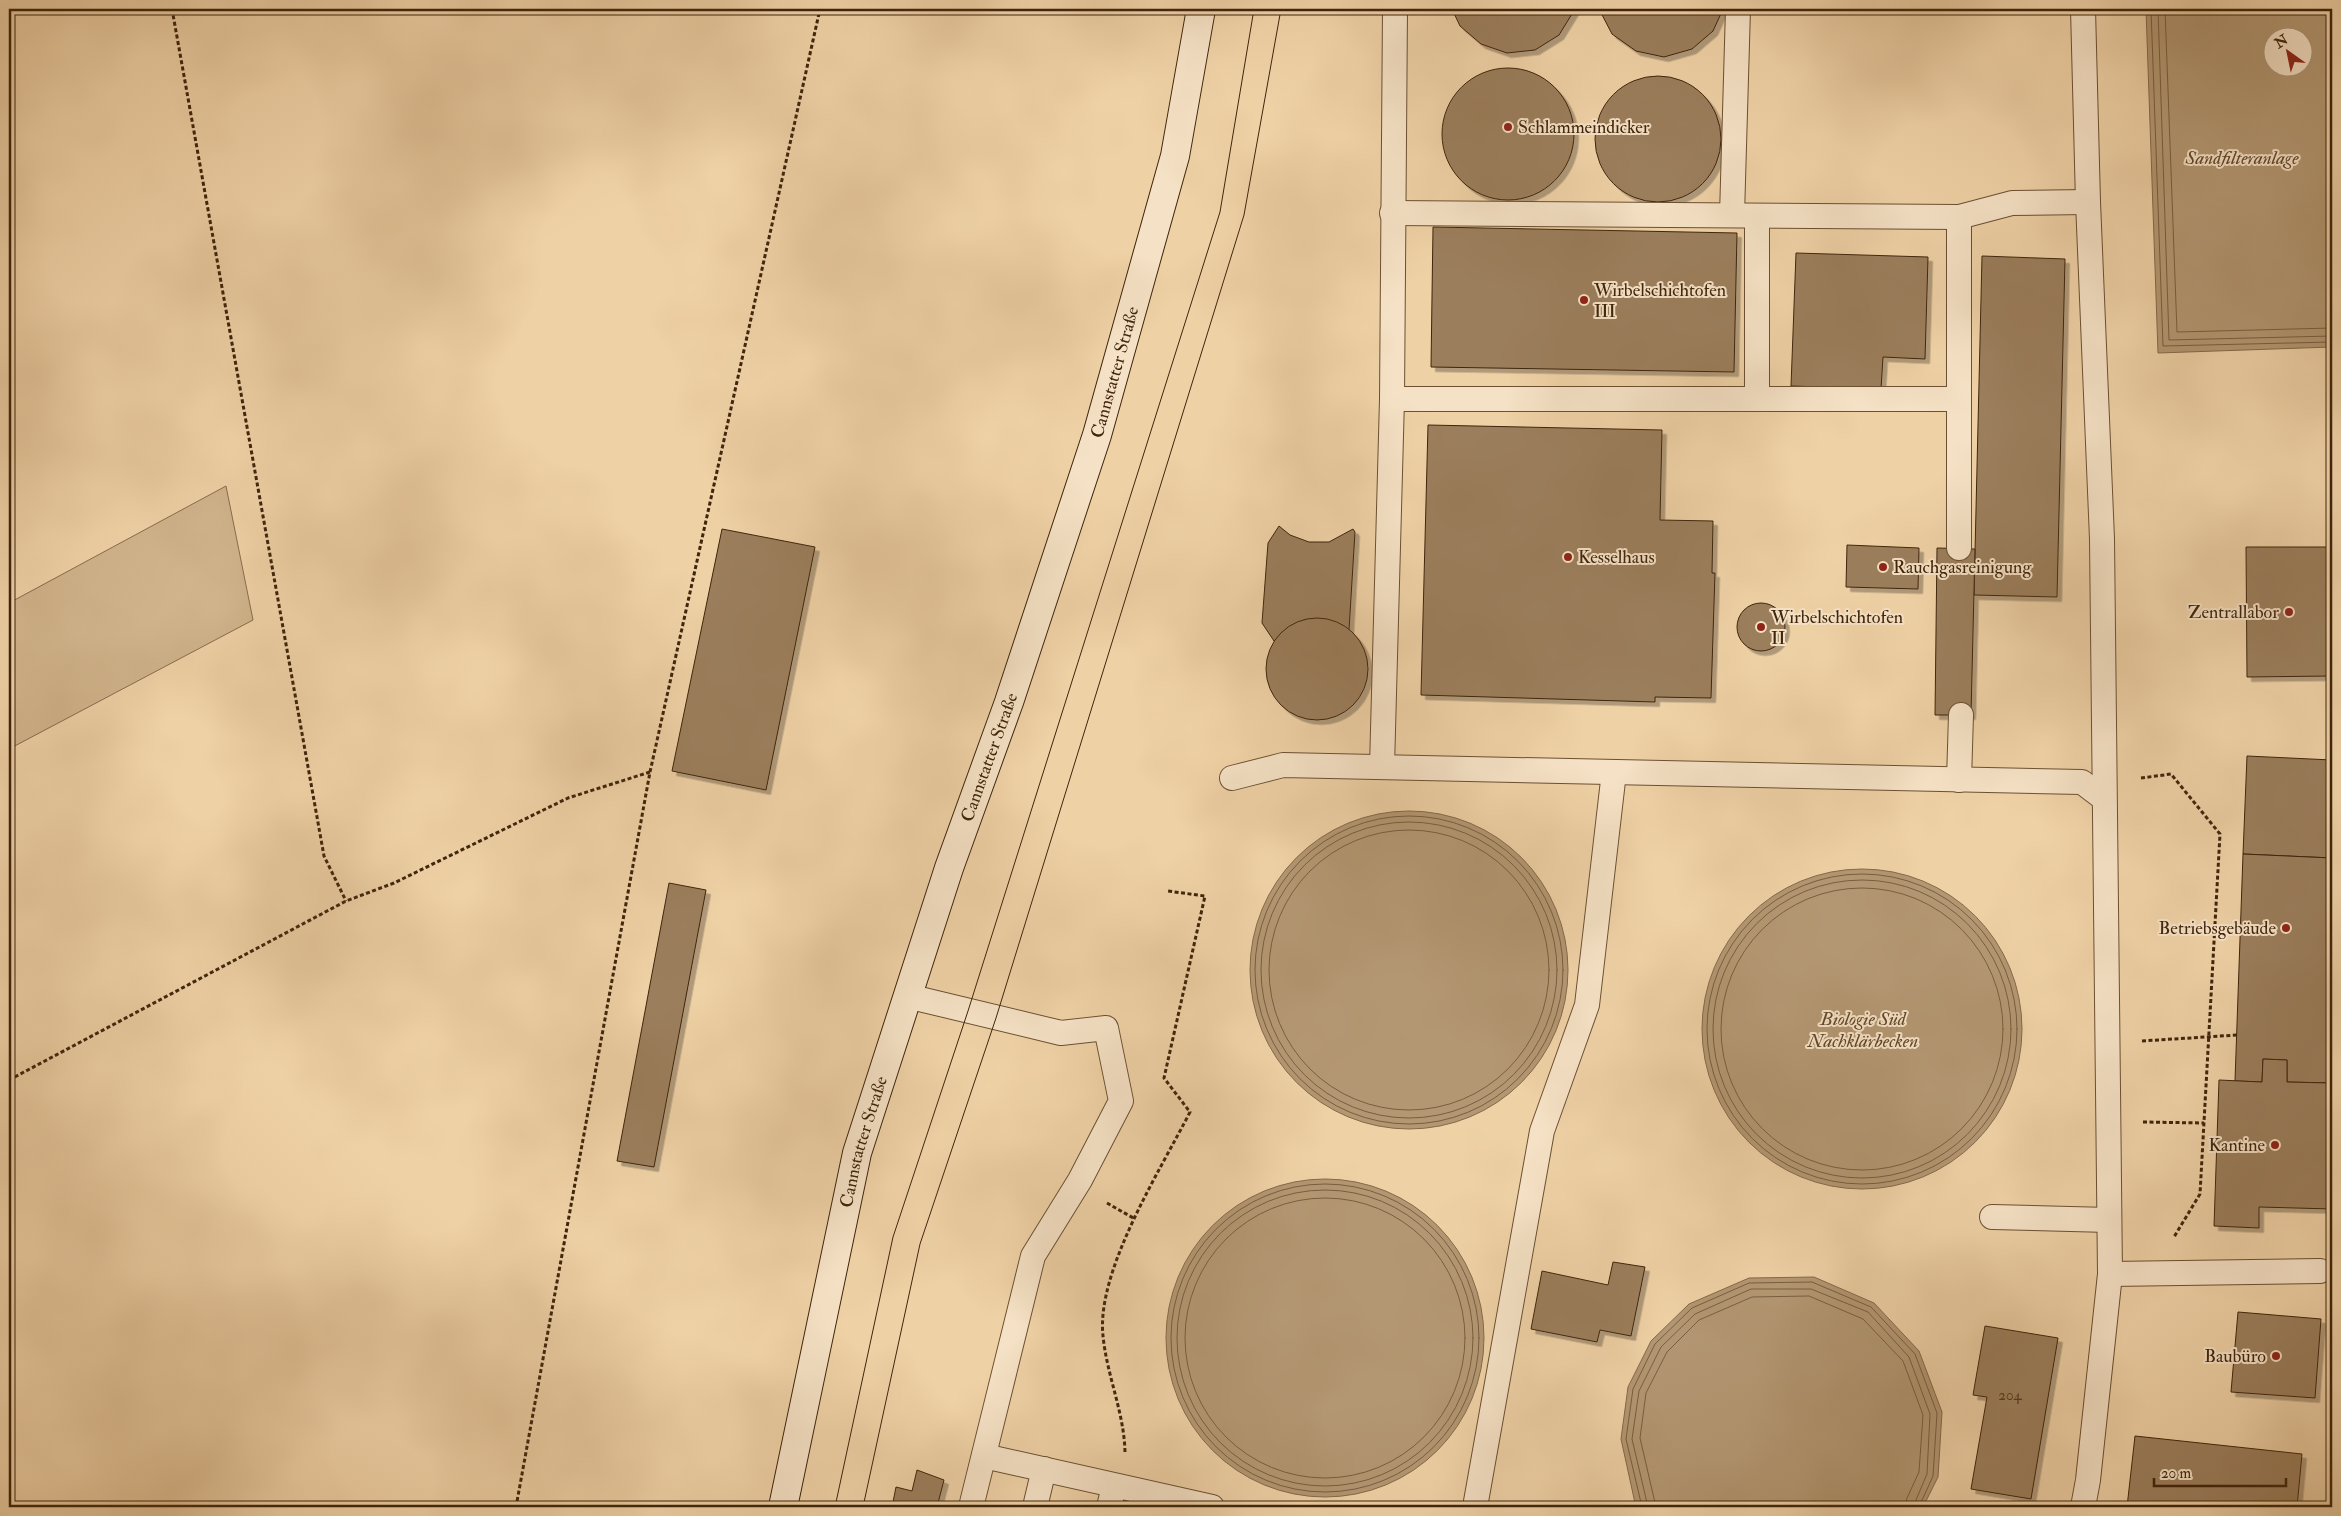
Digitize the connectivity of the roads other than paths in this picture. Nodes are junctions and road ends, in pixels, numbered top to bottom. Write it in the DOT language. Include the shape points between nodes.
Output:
graph roads {
  1 [pos="1201,9"];
  2 [pos="1395,9"];
  3 [pos="1738,9"];
  4 [pos="2083,9"];
  5 [pos="2088,202"];
  6 [pos="1392,213"];
  7 [pos="1732,215"];
  8 [pos="1757,216"];
  9 [pos="1958,217"];
  10 [pos="1392,399"];
  11 [pos="1757,399"];
  12 [pos="1958,399"];
  13 [pos="1958,548"];
  14 [pos="1961,715"];
  15 [pos="1382,767"];
  16 [pos="1614,772"];
  17 [pos="1232,778"];
  18 [pos="1959,780"];
  19 [pos="2103,798"];
  20 [pos="907,996"];
  21 [pos="1992,1217"];
  22 [pos="2110,1220"];
  23 [pos="2320,1272"];
  24 [pos="2110,1274"];
  25 [pos="984,1456"];
  26 [pos="1044,1469"];
  27 [pos="1112,1497"];
  28 [pos="783,1507"];
  29 [pos="971,1507"];
  30 [pos="1035,1507"];
  31 [pos="1212,1507"];
  32 [pos="1475,1507"];
  33 [pos="2082,1507"];
  1 -- 20 [label="main road, Cannstatter Straße" via="1175,156 1097,435"];
  2 -- 6 [label="lane"];
  3 -- 7 [label="lane"];
  4 -- 5 [label="lane"];
  5 -- 9 [label="lane" via="2012,203"];
  5 -- 19 [label="lane" via="2102,539"];
  6 -- 7 [label="lane"];
  6 -- 10 [label="lane"];
  7 -- 8 [label="lane"];
  8 -- 9 [label="lane"];
  8 -- 11 [label="lane"];
  9 -- 12 [label="lane"];
  10 -- 11 [label="lane"];
  10 -- 15 [label="lane"];
  11 -- 12 [label="lane"];
  12 -- 13 [label="lane"];
  14 -- 18 [label="lane"];
  15 -- 16 [label="lane"];
  15 -- 17 [label="lane" via="1283,765"];
  16 -- 18 [label="lane"];
  16 -- 32 [label="lane" via="1587,1005 1542,1131"];
  18 -- 19 [label="lane" via="2082,782"];
  19 -- 22 [label="lane"];
  20 -- 25 [label="lane" via="1061,1033 1106,1028 1121,1101 1080,1180 1033,1256"];
  20 -- 28 [label="main road, Cannstatter Straße" via="857,1152"];
  21 -- 22 [label="lane"];
  22 -- 24 [label="lane"];
  23 -- 24 [label="lane"];
  24 -- 33 [label="lane" via="2088,1480"];
  25 -- 26 [label="lane"];
  25 -- 29 [label="lane"];
  26 -- 27 [label="lane"];
  26 -- 30 [label="lane"];
  27 -- 31 [label="lane"];
}
